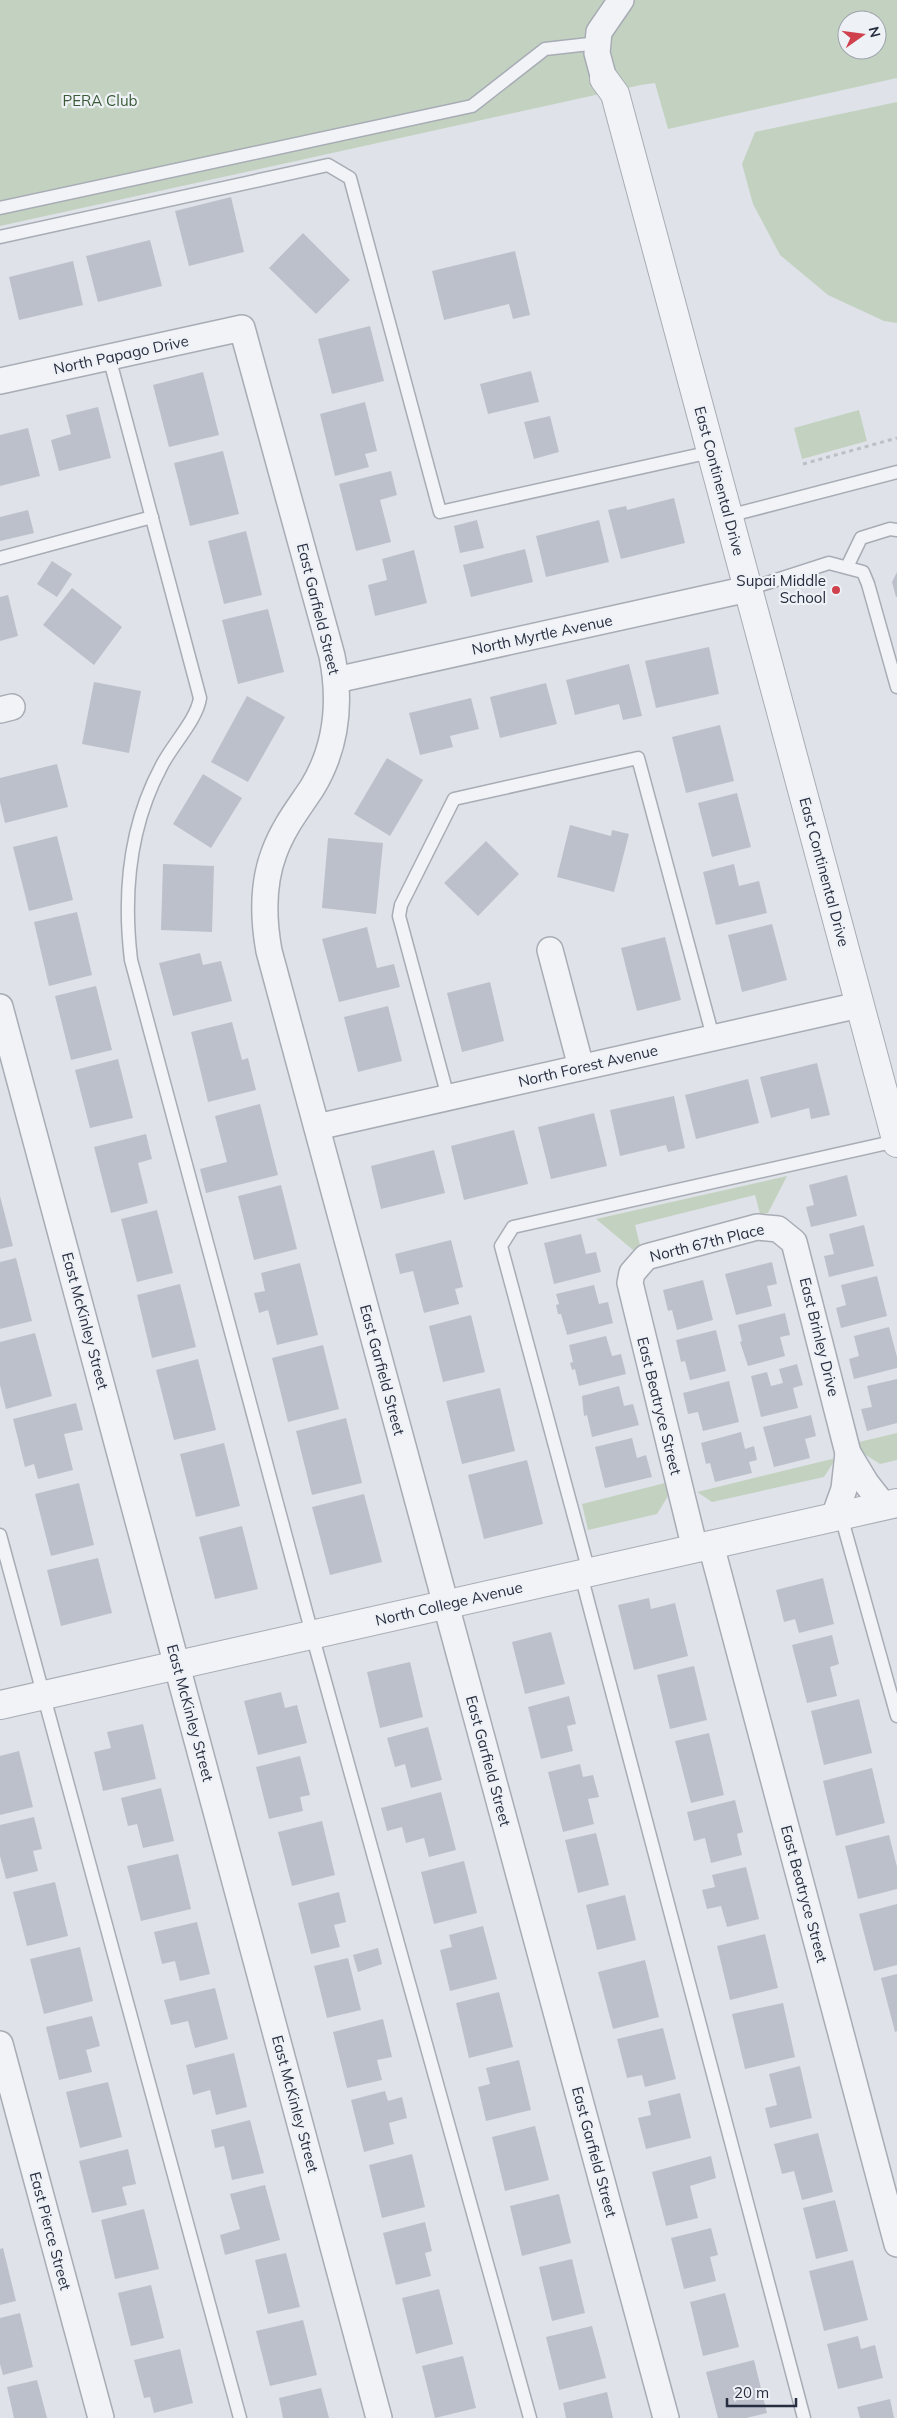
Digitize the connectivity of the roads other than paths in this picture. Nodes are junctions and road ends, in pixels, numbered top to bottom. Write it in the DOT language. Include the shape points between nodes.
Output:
graph roads {
  1 [pos="621,0"];
  2 [pos="598,42"];
  3 [pos="604,78"];
  4 [pos="0,208"];
  5 [pos="0,237"];
  6 [pos="242,328"];
  7 [pos="109,357"];
  8 [pos="0,381"];
  9 [pos="711,452"];
  10 [pos="897,472"];
  11 [pos="152,516"];
  12 [pos="728,516"];
  13 [pos="897,530"];
  14 [pos="0,558"];
  15 [pos="847,567"];
  16 [pos="748,589"];
  17 [pos="336,680"];
  18 [pos="897,687"];
  19 [pos="550,950"];
  20 [pos="859,1004"];
  21 [pos="0,1007"];
  22 [pos="713,1037"];
  23 [pos="581,1067"];
  24 [pos="448,1097"];
  25 [pos="317,1127"];
  26 [pos="897,1142"];
  27 [pos="778,1229"];
  28 [pos="638,1264"];
  29 [pos="848,1454"];
  30 [pos="891,1504"];
  31 [pos="837,1516"];
  32 [pos="0,1535"];
  33 [pos="703,1547"];
  34 [pos="585,1573"];
  35 [pos="446,1605"];
  36 [pos="312,1635"];
  37 [pos="178,1665"];
  38 [pos="43,1696"];
  39 [pos="0,1705"];
  40 [pos="897,1716"];
  41 [pos="0,2044"];
  42 [pos="897,2244"];
  43 [pos="100,2418"];
  44 [pos="240,2418"];
  45 [pos="379,2418"];
  46 [pos="530,2418"];
  47 [pos="666,2418"];
  48 [pos="804,2418"];
  1 -- 2 [label="street, East Continental Drive" via="599,32"];
  2 -- 3 [label="street, East Continental Drive" via="597,53"];
  2 -- 4 [label="lane" via="545,49 472,106"];
  3 -- 9 [label="street, East Continental Drive" via="615,94"];
  5 -- 9 [label="lane" via="328,165 350,178 440,512"];
  6 -- 7 [label="street, North Papago Drive"];
  6 -- 17 [label="street, East Garfield Street"];
  7 -- 8 [label="street, North Papago Drive"];
  7 -- 11 [label="lane"];
  9 -- 12 [label="street, East Continental Drive"];
  10 -- 12 [label="lane"];
  11 -- 14 [label="lane"];
  11 -- 36 [label="lane" via="200,698 197,711 160,767 138,823 128,880 127,924 131,960"];
  12 -- 16 [label="street, East Continental Drive"];
  13 -- 15 [label="lane" via="861,538"];
  15 -- 16 [label="lane" via="829,563"];
  15 -- 18 [label="lane" via="863,572 868,584"];
  16 -- 17 [label="street, North Myrtle Avenue"];
  16 -- 20 [label="street, East Continental Drive"];
  17 -- 25 [label="street, East Garfield Street" via="337,714 328,752 312,787 280,837 265,893 269,951"];
  19 -- 23 [label="street"];
  20 -- 22 [label="street, North Forest Avenue"];
  20 -- 26 [label="street, East Continental Drive"];
  21 -- 37 [label="street, East McKinley Street"];
  22 -- 23 [label="street, North Forest Avenue"];
  22 -- 24 [label="lane" via="638,758 454,799 401,905 399,916"];
  23 -- 24 [label="street, North Forest Avenue"];
  24 -- 25 [label="street, North Forest Avenue"];
  25 -- 35 [label="street, East Garfield Street"];
  26 -- 34 [label="lane" via="513,1227 501,1246"];
  27 -- 28 [label="street, North 67th Place" via="757,1227 656,1252"];
  27 -- 29 [label="street, East Brinley Drive" via="794,1242 798,1252"];
  28 -- 33 [label="street, East Beatryce Street" via="630,1283 631,1294"];
  29 -- 30 [label="street, East Brinley Drive" via="866,1483"];
  29 -- 31 [label="street, East Brinley Drive"];
  30 -- 31 [label="street, North College Avenue"];
  31 -- 33 [label="street, North College Avenue"];
  31 -- 40 [label="lane"];
  32 -- 38 [label="lane"];
  33 -- 34 [label="street, North College Avenue"];
  33 -- 42 [label="street, East Beatryce Street"];
  34 -- 35 [label="street, North College Avenue"];
  34 -- 48 [label="lane"];
  35 -- 36 [label="street, North College Avenue"];
  35 -- 47 [label="street, East Garfield Street"];
  36 -- 37 [label="street, North College Avenue"];
  36 -- 46 [label="lane"];
  37 -- 38 [label="street, North College Avenue"];
  37 -- 45 [label="street, East McKinley Street"];
  38 -- 39 [label="street, North College Avenue"];
  38 -- 44 [label="lane"];
  41 -- 43 [label="street, East Pierce Street"];
}
